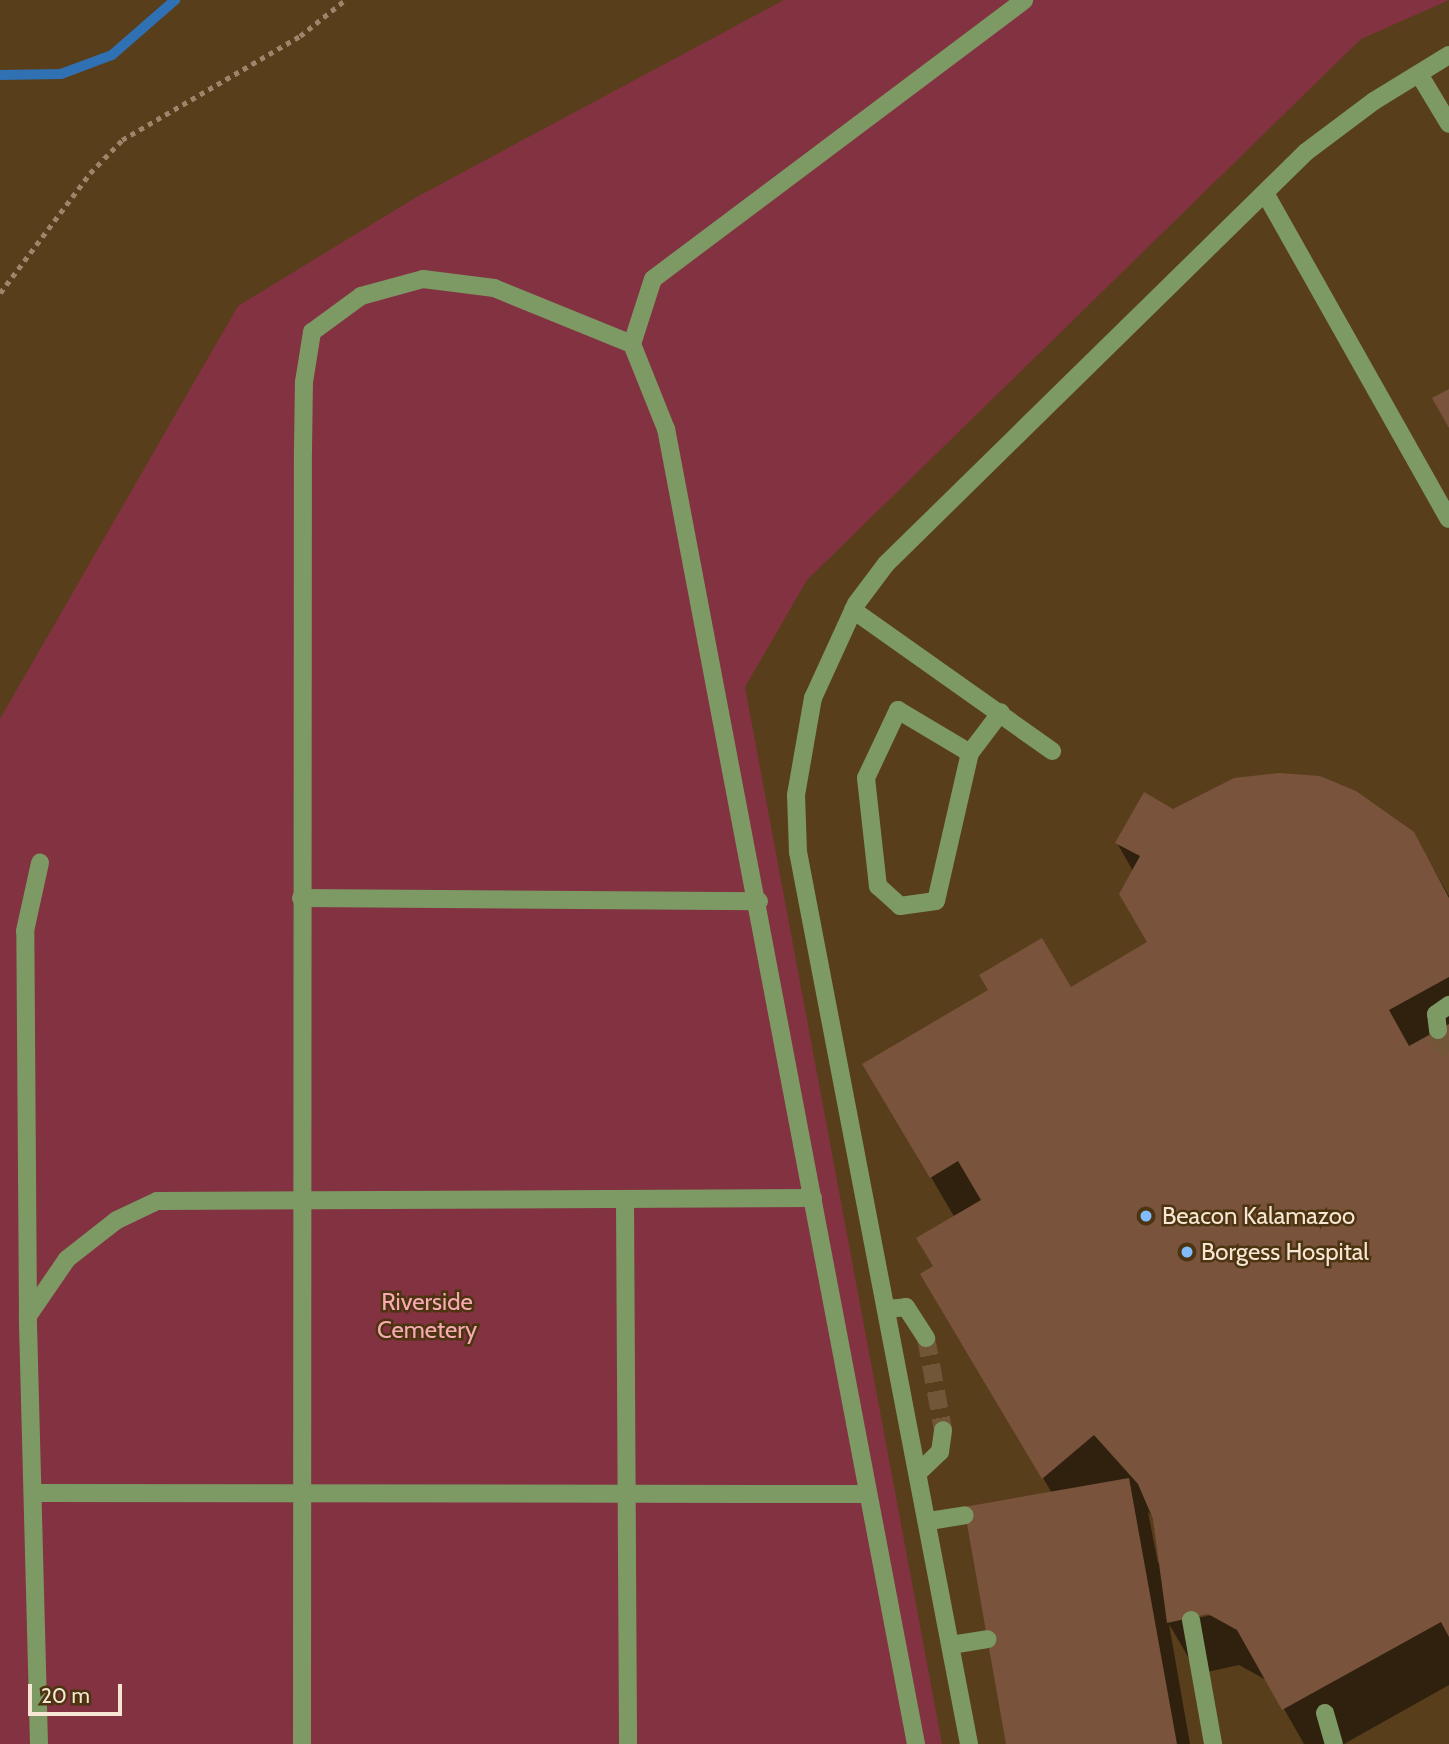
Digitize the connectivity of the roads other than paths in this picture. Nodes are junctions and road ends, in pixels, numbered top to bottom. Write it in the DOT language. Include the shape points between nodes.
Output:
graph roads {
  1 [pos="1024,0"];
  2 [pos="1449,55"];
  3 [pos="1419,74"];
  4 [pos="1449,124"];
  5 [pos="1265,193"];
  6 [pos="632,344"];
  7 [pos="1449,519"];
  8 [pos="853,610"];
  9 [pos="1001,712"];
  10 [pos="1052,751"];
  11 [pos="970,753"];
  12 [pos="40,863"];
  13 [pos="301,898"];
  14 [pos="758,901"];
  15 [pos="1449,1004"];
  16 [pos="1438,1030"];
  17 [pos="813,1198"];
  18 [pos="625,1199"];
  19 [pos="301,1200"];
  20 [pos="888,1309"];
  21 [pos="27,1316"];
  22 [pos="926,1338"];
  23 [pos="943,1430"];
  24 [pos="920,1471"];
  25 [pos="33,1493"];
  26 [pos="626,1494"];
  27 [pos="867,1494"];
  28 [pos="301,1495"];
  29 [pos="965,1516"];
  30 [pos="929,1521"];
  31 [pos="1191,1620"];
  32 [pos="988,1639"];
  33 [pos="951,1645"];
  34 [pos="1325,1713"];
  35 [pos="40,1744"];
  36 [pos="302,1744"];
  37 [pos="628,1744"];
  38 [pos="916,1744"];
  39 [pos="969,1744"];
  40 [pos="1213,1744"];
  41 [pos="1334,1744"];
  1 -- 6 [label="lane" via="653,279"];
  2 -- 3 [label="lane"];
  3 -- 4 [label="lane"];
  3 -- 5 [label="lane" via="1306,152"];
  5 -- 7 [label="lane"];
  5 -- 8 [label="lane" via="886,564"];
  6 -- 13 [label="lane" via="494,288 424,279 361,296 312,332 304,382"];
  6 -- 14 [label="lane" via="666,429"];
  8 -- 9 [label="lane"];
  8 -- 20 [label="lane" via="813,698 796,795 798,852"];
  9 -- 10 [label="lane"];
  9 -- 11 [label="lane"];
  11 -- 11 [label="lane" via="936,901 900,906 878,886 866,778 898,710"];
  12 -- 21 [label="lane" via="25,931"];
  13 -- 14 [label="lane"];
  13 -- 19 [label="lane"];
  14 -- 17 [label="lane"];
  15 -- 16 [label="lane" via="1436,1014"];
  17 -- 18 [label="lane"];
  17 -- 27 [label="lane"];
  18 -- 19 [label="lane"];
  18 -- 26 [label="lane"];
  19 -- 21 [label="lane" via="157,1201 117,1220 67,1259"];
  19 -- 28 [label="lane"];
  20 -- 22 [label="lane" via="906,1307"];
  20 -- 24 [label="lane"];
  21 -- 25 [label="lane"];
  23 -- 24 [label="lane" via="940,1452"];
  24 -- 30 [label="lane"];
  25 -- 28 [label="lane"];
  25 -- 35 [label="lane"];
  26 -- 27 [label="lane"];
  26 -- 28 [label="lane"];
  26 -- 37 [label="lane"];
  27 -- 38 [label="lane"];
  28 -- 36 [label="lane"];
  29 -- 30 [label="lane"];
  30 -- 33 [label="lane"];
  31 -- 40 [label="lane"];
  32 -- 33 [label="lane"];
  33 -- 39 [label="lane"];
  34 -- 41 [label="lane"];
}
